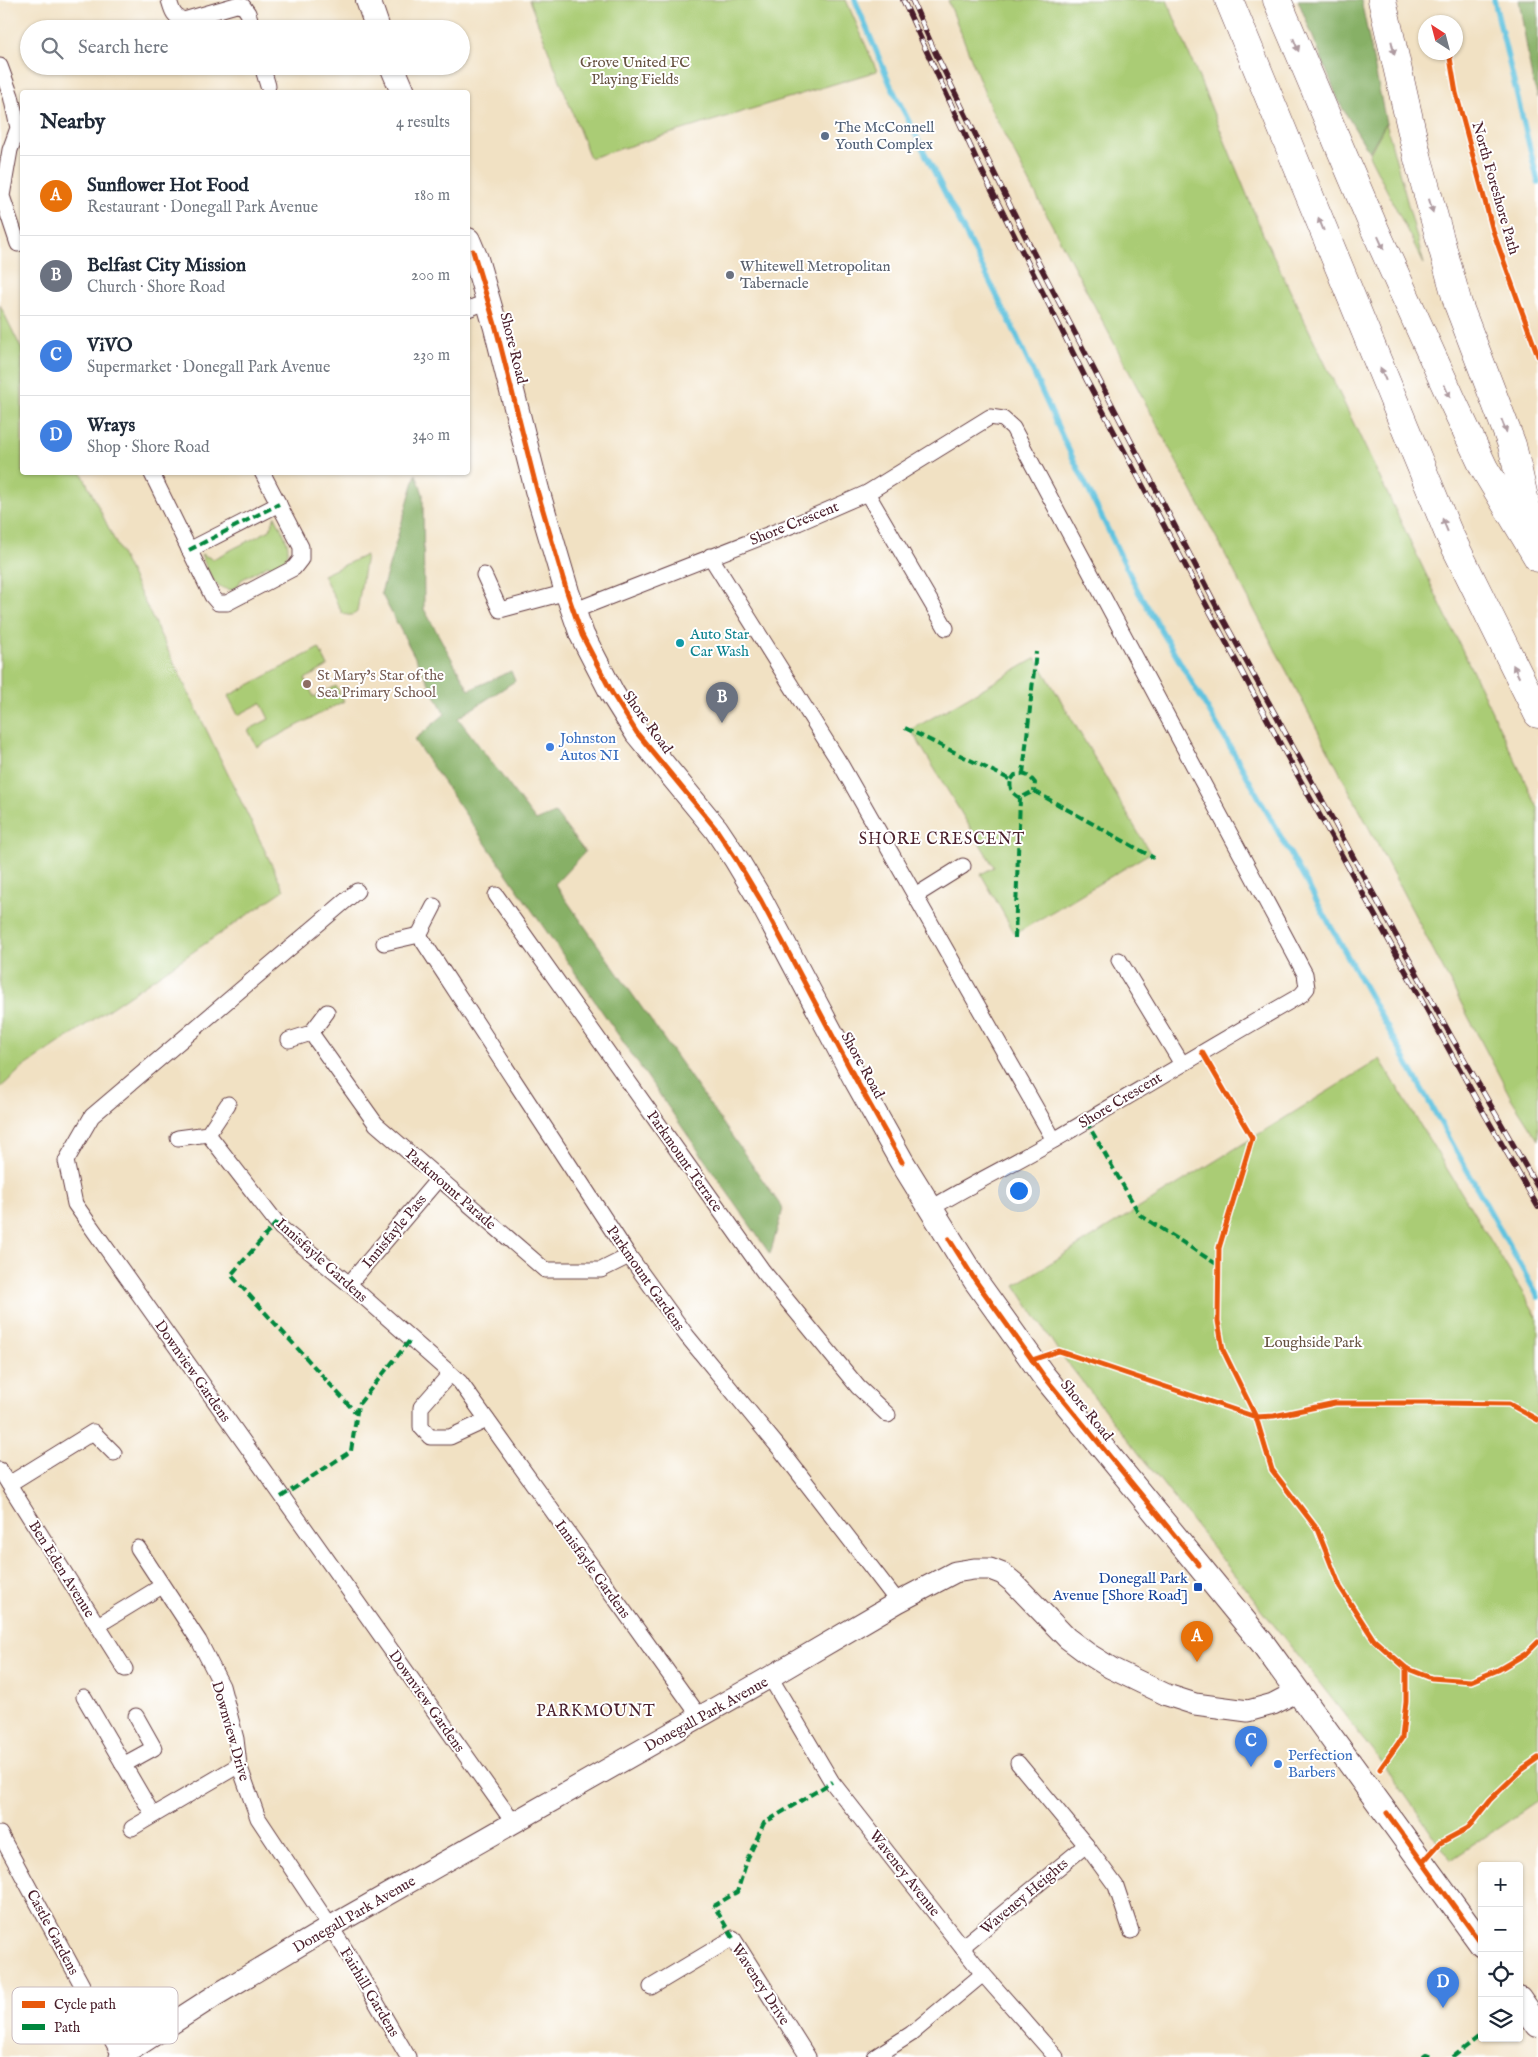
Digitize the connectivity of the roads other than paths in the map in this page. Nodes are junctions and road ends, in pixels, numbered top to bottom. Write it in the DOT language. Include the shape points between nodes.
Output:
graph roads {
  1 [pos="169,0"];
  2 [pos="368,0"];
  3 [pos="1229,0"];
  4 [pos="1277,0"];
  5 [pos="1382,0"];
  6 [pos="184,20"];
  7 [pos="184,20"];
  8 [pos="250,20"];
  9 [pos="375,20"];
  10 [pos="0,66"];
  11 [pos="265,75"];
  12 [pos="396,75"];
  13 [pos="268,86"];
  14 [pos="402,90"];
  15 [pos="20,128"];
  16 [pos="18,244"];
  17 [pos="470,253"];
  18 [pos="478,305"];
  19 [pos="152,475"];
  20 [pos="264,475"];
  21 [pos="867,493"];
  22 [pos="279,504"];
  23 [pos="189,550"];
  24 [pos="710,556"];
  25 [pos="1538,558"];
  26 [pos="484,575"];
  27 [pos="570,601"];
  28 [pos="946,628"];
  29 [pos="1538,714"];
  30 [pos="962,866"];
  31 [pos="357,891"];
  32 [pos="496,895"];
  33 [pos="915,896"];
  34 [pos="434,906"];
  35 [pos="419,935"];
  36 [pos="384,943"];
  37 [pos="1119,960"];
  38 [pos="327,1012"];
  39 [pos="311,1033"];
  40 [pos="289,1040"];
  41 [pos="1182,1064"];
  42 [pos="228,1104"];
  43 [pos="208,1134"];
  44 [pos="178,1138"];
  45 [pos="1054,1140"];
  46 [pos="439,1178"];
  47 [pos="930,1209"];
  48 [pos="629,1256"];
  49 [pos="349,1284"];
  50 [pos="450,1374"];
  51 [pos="888,1414"];
  52 [pos="487,1420"];
  53 [pos="114,1453"];
  54 [pos="0,1470"];
  55 [pos="9,1484"];
  56 [pos="138,1548"];
  57 [pos="162,1586"];
  58 [pos="898,1602"];
  59 [pos="98,1625"];
  60 [pos="125,1669"];
  61 [pos="770,1677"];
  62 [pos="1298,1691"];
  63 [pos="84,1697"];
  64 [pos="136,1716"];
  65 [pos="700,1717"];
  66 [pos="1018,1763"];
  67 [pos="123,1765"];
  68 [pos="239,1765"];
  69 [pos="153,1815"];
  70 [pos="513,1822"];
  71 [pos="132,1828"];
  72 [pos="0,1834"];
  73 [pos="1086,1845"];
  74 [pos="330,1927"];
  75 [pos="1131,1932"];
  76 [pos="1478,1939"];
  77 [pos="962,1947"];
  78 [pos="983,1974"];
  79 [pos="82,1987"];
  80 [pos="651,1987"];
  81 [pos="1523,2004"];
  82 [pos="178,2020"];
  83 [pos="1538,2025"];
  84 [pos="113,2044"];
  85 [pos="140,2044"];
  86 [pos="120,2057"];
  87 [pos="408,2057"];
  88 [pos="808,2057"];
  89 [pos="876,2057"];
  90 [pos="1056,2057"];
  1 -- 6 [label="street" via="173,13"];
  2 -- 9 [label="main road"];
  29 -- 3 [label="highway, one-way" via="1448,532"];
  4 -- 25 [label="highway, one-way" via="1364,206 1453,402 1484,468"];
  5 -- 25 [label="highway, one-way" via="1418,159 1458,304 1512,445"];
  7 -- 8 [label="street" via="236,5 243,6"];
  10 -- 15 [label="street"];
  11 -- 13 [label="street"];
  12 -- 14 [label="main road"];
  15 -- 16 [label="street" via="10,150 2,196"];
  17 -- 18 [label="main road, Shore Road"];
  18 -- 27 [label="main road, Shore Road"];
  19 -- 23 [label="street"];
  20 -- 22 [label="street"];
  21 -- 24 [label="street, Shore Crescent"];
  21 -- 28 [label="street"];
  21 -- 41 [label="street, Shore Crescent" via="990,417 1003,419 1013,428 1304,974 1307,988 1301,995"];
  22 -- 23 [label="street"];
  22 -- 23 [label="street" via="301,547 301,560 294,568 227,603 218,603 212,596"];
  24 -- 27 [label="street, Shore Crescent"];
  24 -- 33 [label="street" via="841,765"];
  26 -- 27 [label="street, Shore Crescent" via="500,610"];
  27 -- 47 [label="main road, Shore Road" via="594,660 637,733 716,829 760,898 855,1078"];
  30 -- 33 [label="street"];
  31 -- 70 [label="street, Downview Gardens" via="92,1116 66,1160 75,1204"];
  32 -- 51 [label="street, Parkmount Terrace" via="763,1271 858,1387"];
  33 -- 45 [label="street"];
  34 -- 35 [label="street"];
  35 -- 36 [label="street"];
  35 -- 48 [label="street, Parkmount Gardens"];
  37 -- 41 [label="street"];
  38 -- 39 [label="street"];
  39 -- 40 [label="street"];
  39 -- 46 [label="street, Parkmount Parade" via="376,1124"];
  41 -- 45 [label="street, Shore Crescent"];
  42 -- 43 [label="street"];
  43 -- 44 [label="street"];
  43 -- 49 [label="street, Innisfayle Gardens" via="281,1228"];
  45 -- 47 [label="street, Shore Crescent"];
  46 -- 48 [label="street, Parkmount Parade" via="545,1270 601,1270"];
  46 -- 49 [label="street, Innisfayle Pass"];
  47 -- 62 [label="main road, Shore Road" via="1042,1375 1244,1620"];
  48 -- 58 [label="street, Parkmount Gardens" via="687,1336 780,1449"];
  49 -- 50 [label="street, Innisfayle Gardens"];
  50 -- 52 [label="street, Innisfayle Gardens" via="460,1382"];
  50 -- 52 [label="street" via="421,1407 421,1427 430,1437 450,1437"];
  52 -- 65 [label="street, Innisfayle Gardens"];
  53 -- 55 [label="street" via="93,1432"];
  54 -- 55 [label="street, Ben Eden Avenue"];
  55 -- 59 [label="street, Ben Eden Avenue"];
  56 -- 57 [label="street, Downview Drive"];
  57 -- 59 [label="street"];
  57 -- 68 [label="street, Downview Drive" via="199,1641 222,1686 236,1739"];
  58 -- 61 [label="street, Donegall Park Avenue"];
  58 -- 62 [label="street, Donegall Park Avenue" via="955,1572 990,1569 1014,1583 1067,1638 1087,1653 1167,1695 1196,1704 1248,1711 1273,1704"];
  59 -- 60 [label="street, Ben Eden Avenue"];
  61 -- 65 [label="street, Donegall Park Avenue"];
  61 -- 77 [label="street, Waveney Avenue" via="832,1782"];
  62 -- 76 [label="main road, Shore Road"];
  63 -- 67 [label="street"];
  64 -- 67 [label="street" via="154,1748"];
  65 -- 70 [label="street, Donegall Park Avenue"];
  66 -- 73 [label="street"];
  67 -- 69 [label="street"];
  68 -- 69 [label="street"];
  68 -- 74 [label="street, Downview Drive" via="258,1818"];
  69 -- 71 [label="street"];
  70 -- 74 [label="street, Donegall Park Avenue"];
  72 -- 79 [label="street, Castle Gardens"];
  73 -- 75 [label="street" via="1116,1886"];
  73 -- 77 [label="street, Waveney Heights"];
  74 -- 82 [label="street, Donegall Park Avenue"];
  74 -- 87 [label="street, Fairhill Gardens"];
  77 -- 78 [label="street, Waveney Avenue"];
  78 -- 89 [label="street" via="912,2034"];
  78 -- 90 [label="street, Waveney Avenue"];
  80 -- 88 [label="street, Waveney Drive" via="733,1938"];
  81 -- 83 [label="main road"];
  84 -- 86 [label="street, Castle Gardens"];
  85 -- 86 [label="street, Donegall Park Avenue"];
}
